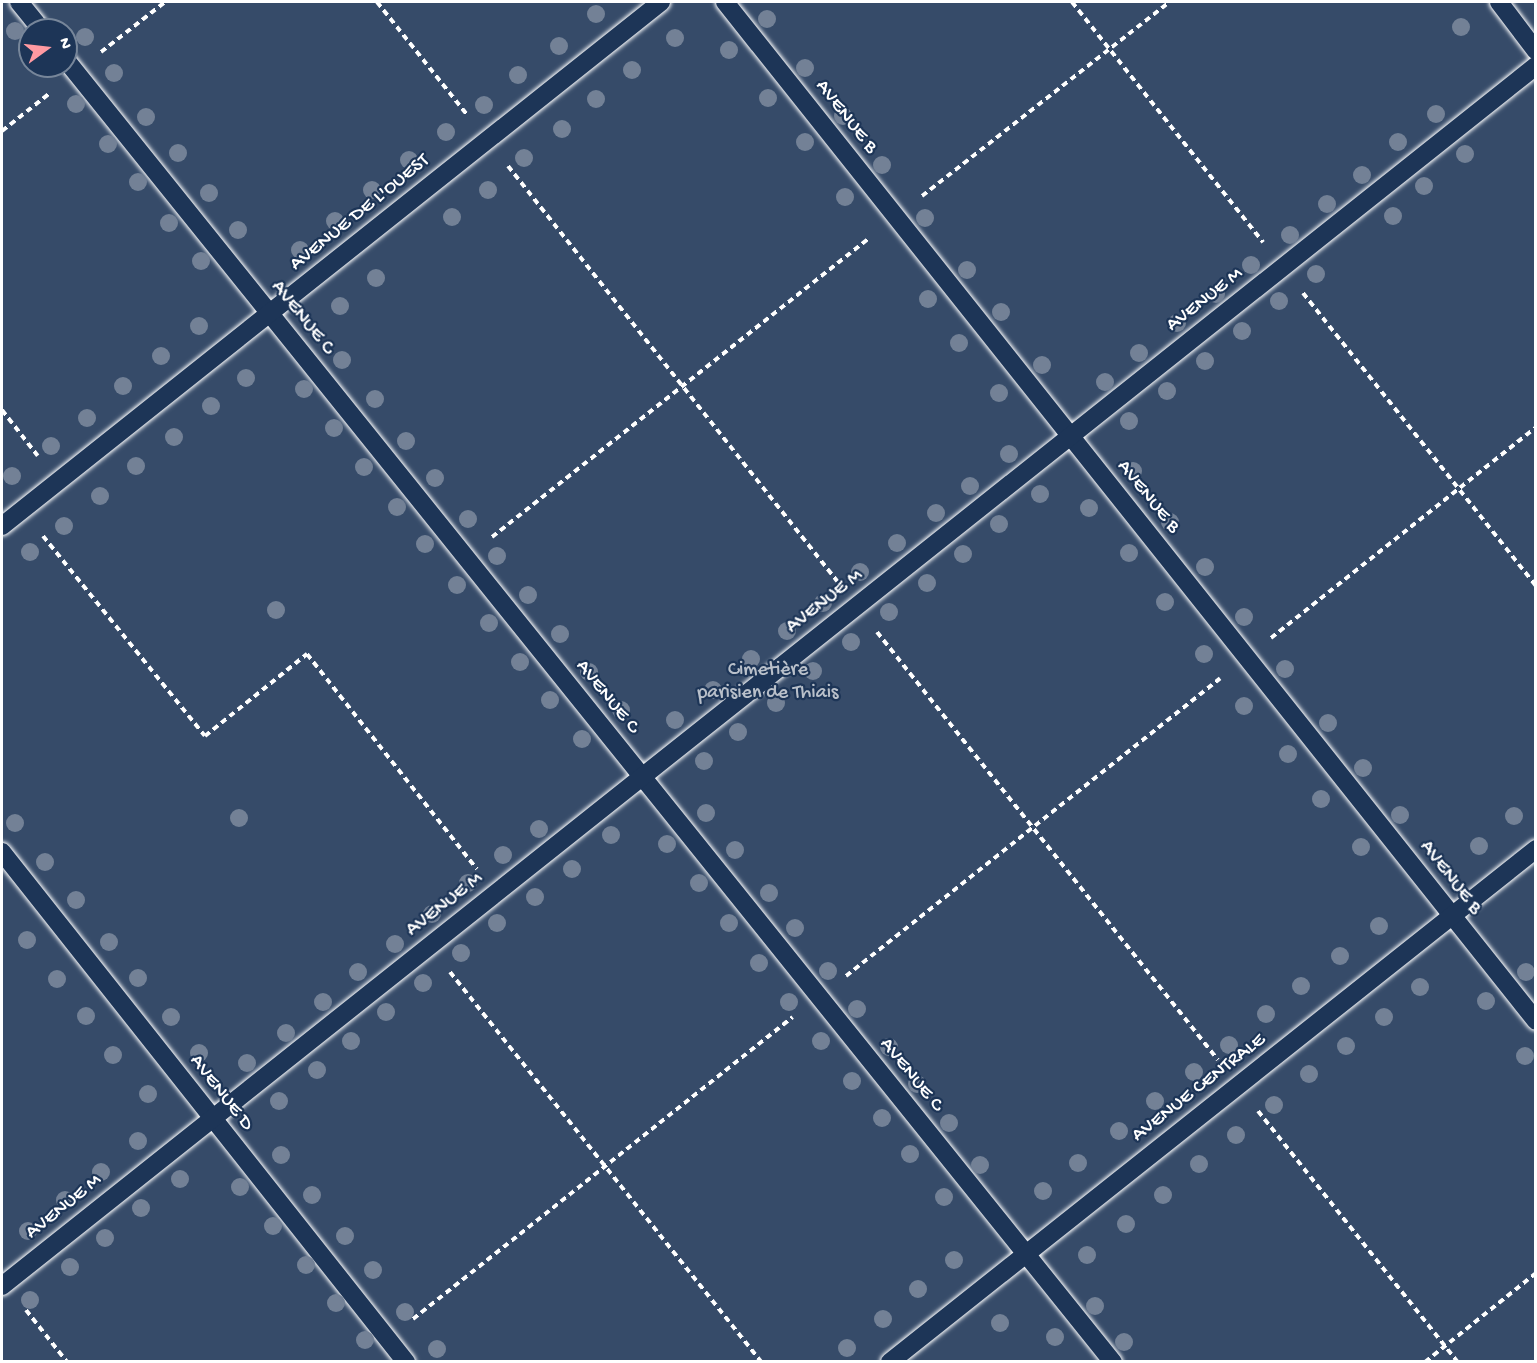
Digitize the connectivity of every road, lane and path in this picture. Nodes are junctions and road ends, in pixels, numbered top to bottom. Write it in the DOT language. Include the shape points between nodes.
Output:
graph roads {
  1 [pos="19,2"];
  2 [pos="377,2"];
  3 [pos="661,2"];
  4 [pos="726,2"];
  5 [pos="1169,2"];
  6 [pos="1499,2"];
  7 [pos="32,18"];
  8 [pos="1536,51"];
  9 [pos="1536,66"];
  10 [pos="78,75"];
  11 [pos="487,140"];
  12 [pos="897,217"];
  13 [pos="270,313"];
  14 [pos="682,386"];
  15 [pos="2,410"];
  16 [pos="1536,427"];
  17 [pos="1070,436"];
  18 [pos="58,481"];
  19 [pos="22,509"];
  20 [pos="2,526"];
  21 [pos="466,557"];
  22 [pos="857,606"];
  23 [pos="1246,657"];
  24 [pos="642,777"];
  25 [pos="1033,827"];
  26 [pos="1536,849"];
  27 [pos="2,852"];
  28 [pos="496,893"];
  29 [pos="1452,916"];
  30 [pos="429,946"];
  31 [pos="819,997"];
  32 [pos="1536,1021"];
  33 [pos="1238,1085"];
  34 [pos="213,1118"];
  35 [pos="605,1166"];
  36 [pos="1026,1253"];
  37 [pos="1536,1274"];
  38 [pos="3,1284"];
  39 [pos="388,1339"];
  40 [pos="1445,1346"];
  41 [pos="67,1362"];
  42 [pos="406,1362"];
  43 [pos="760,1362"];
  44 [pos="890,1362"];
  45 [pos="1113,1362"];
  46 [pos="1425,1362"];
  47 [pos="1458,1362"];
  1 -- 7 [label="lane"];
  2 -- 11 [label="path"];
  3 -- 11 [label="lane, AVENUE DE L'OUEST"];
  4 -- 12 [label="lane, AVENUE B"];
  5 -- 12 [label="path"];
  6 -- 8 [label="lane"];
  9 -- 17 [label="lane, AVENUE M"];
  10 -- 13 [label="lane, AVENUE C"];
  11 -- 13 [label="lane, AVENUE DE L'OUEST"];
  11 -- 14 [label="path"];
  12 -- 14 [label="path"];
  12 -- 17 [label="lane, AVENUE B"];
  13 -- 18 [label="lane, AVENUE DE L'OUEST"];
  13 -- 21 [label="lane, AVENUE C"];
  14 -- 21 [label="path"];
  14 -- 22 [label="path"];
  15 -- 18 [label="path"];
  16 -- 23 [label="path"];
  17 -- 22 [label="lane, AVENUE M"];
  17 -- 23 [label="lane, AVENUE B"];
  18 -- 19 [label="lane, AVENUE DE L'OUEST"];
  19 -- 20 [label="lane, AVENUE DE L'OUEST"];
  19 -- 28 [label="path" via="205,736 307,654"];
  21 -- 24 [label="lane, AVENUE C"];
  22 -- 24 [label="lane, AVENUE M"];
  22 -- 25 [label="path"];
  23 -- 25 [label="path"];
  23 -- 29 [label="lane, AVENUE B"];
  24 -- 28 [label="lane, AVENUE M"];
  24 -- 31 [label="lane, AVENUE C"];
  25 -- 31 [label="path"];
  25 -- 33 [label="path"];
  26 -- 29 [label="lane, AVENUE CENTRALE"];
  27 -- 34 [label="lane, AVENUE D"];
  28 -- 30 [label="lane, AVENUE M"];
  29 -- 32 [label="lane, AVENUE B"];
  29 -- 33 [label="lane, AVENUE CENTRALE"];
  30 -- 34 [label="lane, AVENUE M"];
  30 -- 35 [label="path"];
  31 -- 35 [label="path"];
  31 -- 36 [label="lane, AVENUE C"];
  33 -- 36 [label="lane, AVENUE CENTRALE"];
  33 -- 40 [label="path"];
  34 -- 38 [label="lane, AVENUE M"];
  34 -- 39 [label="lane, AVENUE D"];
  35 -- 39 [label="path"];
  35 -- 43 [label="path"];
  36 -- 44 [label="lane, AVENUE CENTRALE"];
  36 -- 45 [label="lane, AVENUE C"];
  37 -- 40 [label="path"];
  38 -- 41 [label="path"];
  39 -- 42 [label="lane, AVENUE D"];
  40 -- 46 [label="path"];
  40 -- 47 [label="path"];
}
